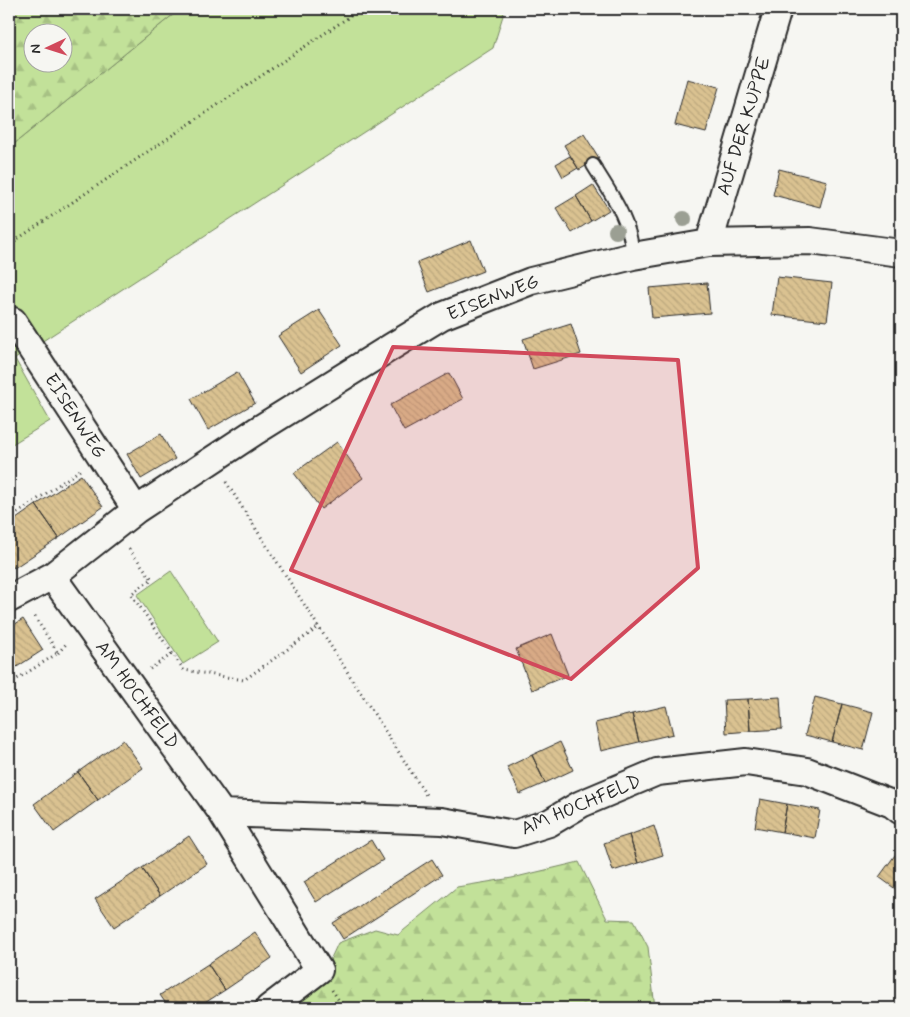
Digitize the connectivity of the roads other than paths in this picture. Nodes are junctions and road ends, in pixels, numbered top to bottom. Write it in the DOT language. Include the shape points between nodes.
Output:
graph roads {
  1 [pos="778,9"];
  2 [pos="593,165"];
  3 [pos="709,243"];
  4 [pos="901,253"];
  5 [pos="633,256"];
  6 [pos="13,321"];
  7 [pos="136,510"];
  8 [pos="52,576"];
  9 [pos="14,596"];
  10 [pos="901,811"];
  11 [pos="222,813"];
  12 [pos="268,1008"];
  1 -- 3 [label="street, AUF DER KUPPE"];
  2 -- 5 [label="lane" via="620,209 632,241"];
  3 -- 4 [label="street, EISENWEG" via="810,241"];
  3 -- 5 [label="street, EISENWEG"];
  5 -- 7 [label="street, EISENWEG" via="531,281 442,316"];
  6 -- 7 [label="street, EISENWEG"];
  7 -- 8 [label="street, EISENWEG"];
  8 -- 9 [label="street, EISENWEG"];
  8 -- 11 [label="street, AM HOCHFELD"];
  10 -- 11 [label="street, AM HOCHFELD" via="892,804 807,771 746,762 657,772 581,804 549,823 514,834 442,821"];
  11 -- 12 [label="street, AM HOCHFELD" via="319,970"];
}
